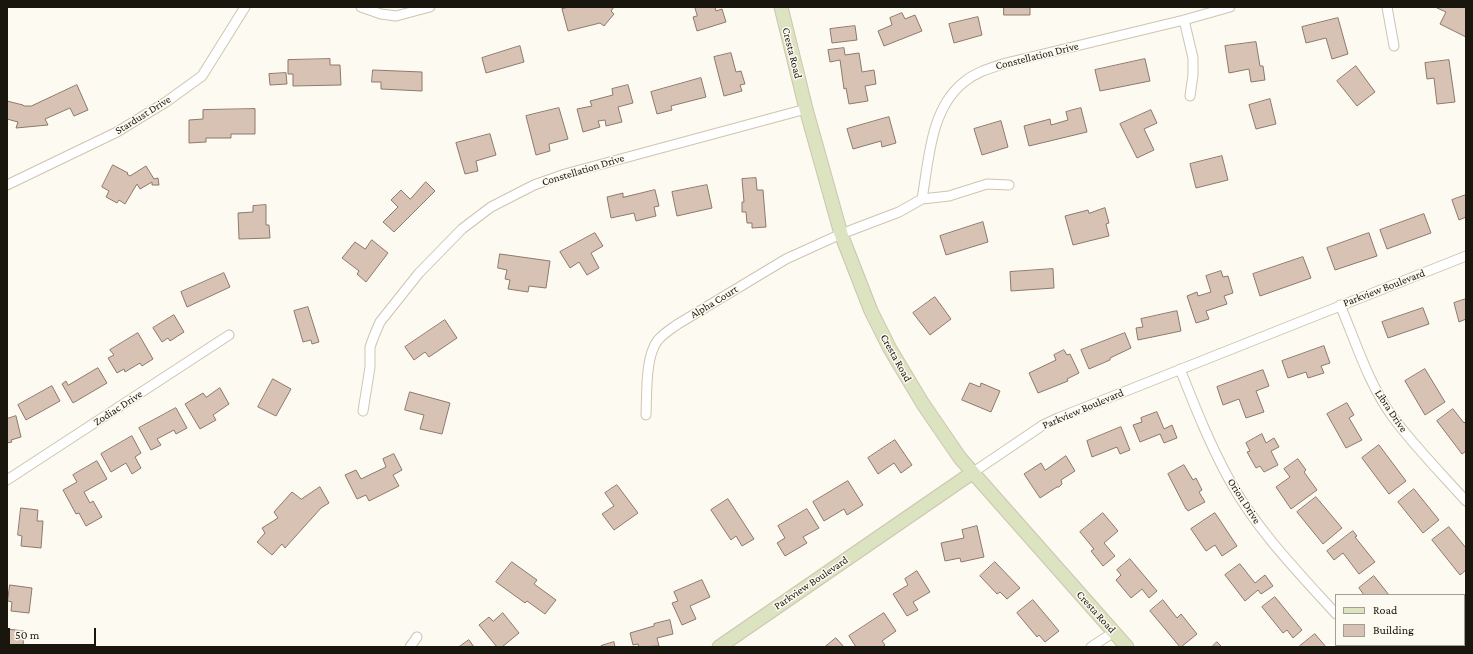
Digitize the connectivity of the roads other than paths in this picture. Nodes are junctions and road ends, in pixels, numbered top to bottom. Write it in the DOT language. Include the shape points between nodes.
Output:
graph roads {
  1 [pos="245,7"];
  2 [pos="361,7"];
  3 [pos="430,7"];
  4 [pos="780,7"];
  5 [pos="1230,7"];
  6 [pos="1387,7"];
  7 [pos="1184,20"];
  8 [pos="1394,46"];
  9 [pos="1190,96"];
  10 [pos="806,109"];
  11 [pos="7,184"];
  12 [pos="1009,185"];
  13 [pos="922,199"];
  14 [pos="841,234"];
  15 [pos="1466,256"];
  16 [pos="1340,305"];
  17 [pos="228,335"];
  18 [pos="1180,369"];
  19 [pos="363,411"];
  20 [pos="646,415"];
  21 [pos="972,473"];
  22 [pos="7,480"];
  23 [pos="1466,500"];
  24 [pos="1335,613"];
  25 [pos="1114,632"];
  26 [pos="417,637"];
  27 [pos="410,647"];
  28 [pos="719,647"];
  29 [pos="1091,647"];
  30 [pos="1127,647"];
  1 -- 11 [label="street, Stardust Drive" via="202,76 117,132"];
  2 -- 3 [label="street" via="396,16"];
  4 -- 10 [label="main road, Cresta Road"];
  5 -- 7 [label="street, Constellation Drive"];
  6 -- 8 [label="street"];
  7 -- 9 [label="street" via="1193,58 1194,75"];
  7 -- 13 [label="street, Constellation Drive" via="1006,63 987,69 964,82 944,104 938,117"];
  10 -- 14 [label="main road, Cresta Road"];
  10 -- 19 [label="street, Constellation Drive" via="565,174 534,185 491,207 462,229 419,273 380,322 370,347 370,367"];
  12 -- 13 [label="street" via="987,184 949,196"];
  13 -- 14 [label="street" via="899,212"];
  14 -- 20 [label="street, Alpha Court" via="786,259 665,333 654,346 649,363"];
  14 -- 21 [label="main road, Cresta Road" via="871,311 890,350 923,404"];
  15 -- 16 [label="street, Parkview Boulevard"];
  16 -- 18 [label="street, Parkview Boulevard"];
  16 -- 23 [label="street, Libra Drive" via="1369,374 1391,415"];
  17 -- 22 [label="street, Zodiac Drive"];
  18 -- 21 [label="street, Parkview Boulevard" via="1043,425"];
  18 -- 24 [label="street, Orion Drive" via="1204,430 1230,482 1264,531"];
  21 -- 25 [label="main road, Cresta Road"];
  21 -- 28 [label="main road, Parkview Boulevard"];
  25 -- 29 [label="street"];
  25 -- 30 [label="main road, Cresta Road"];
  26 -- 27 [label="street"];
}
